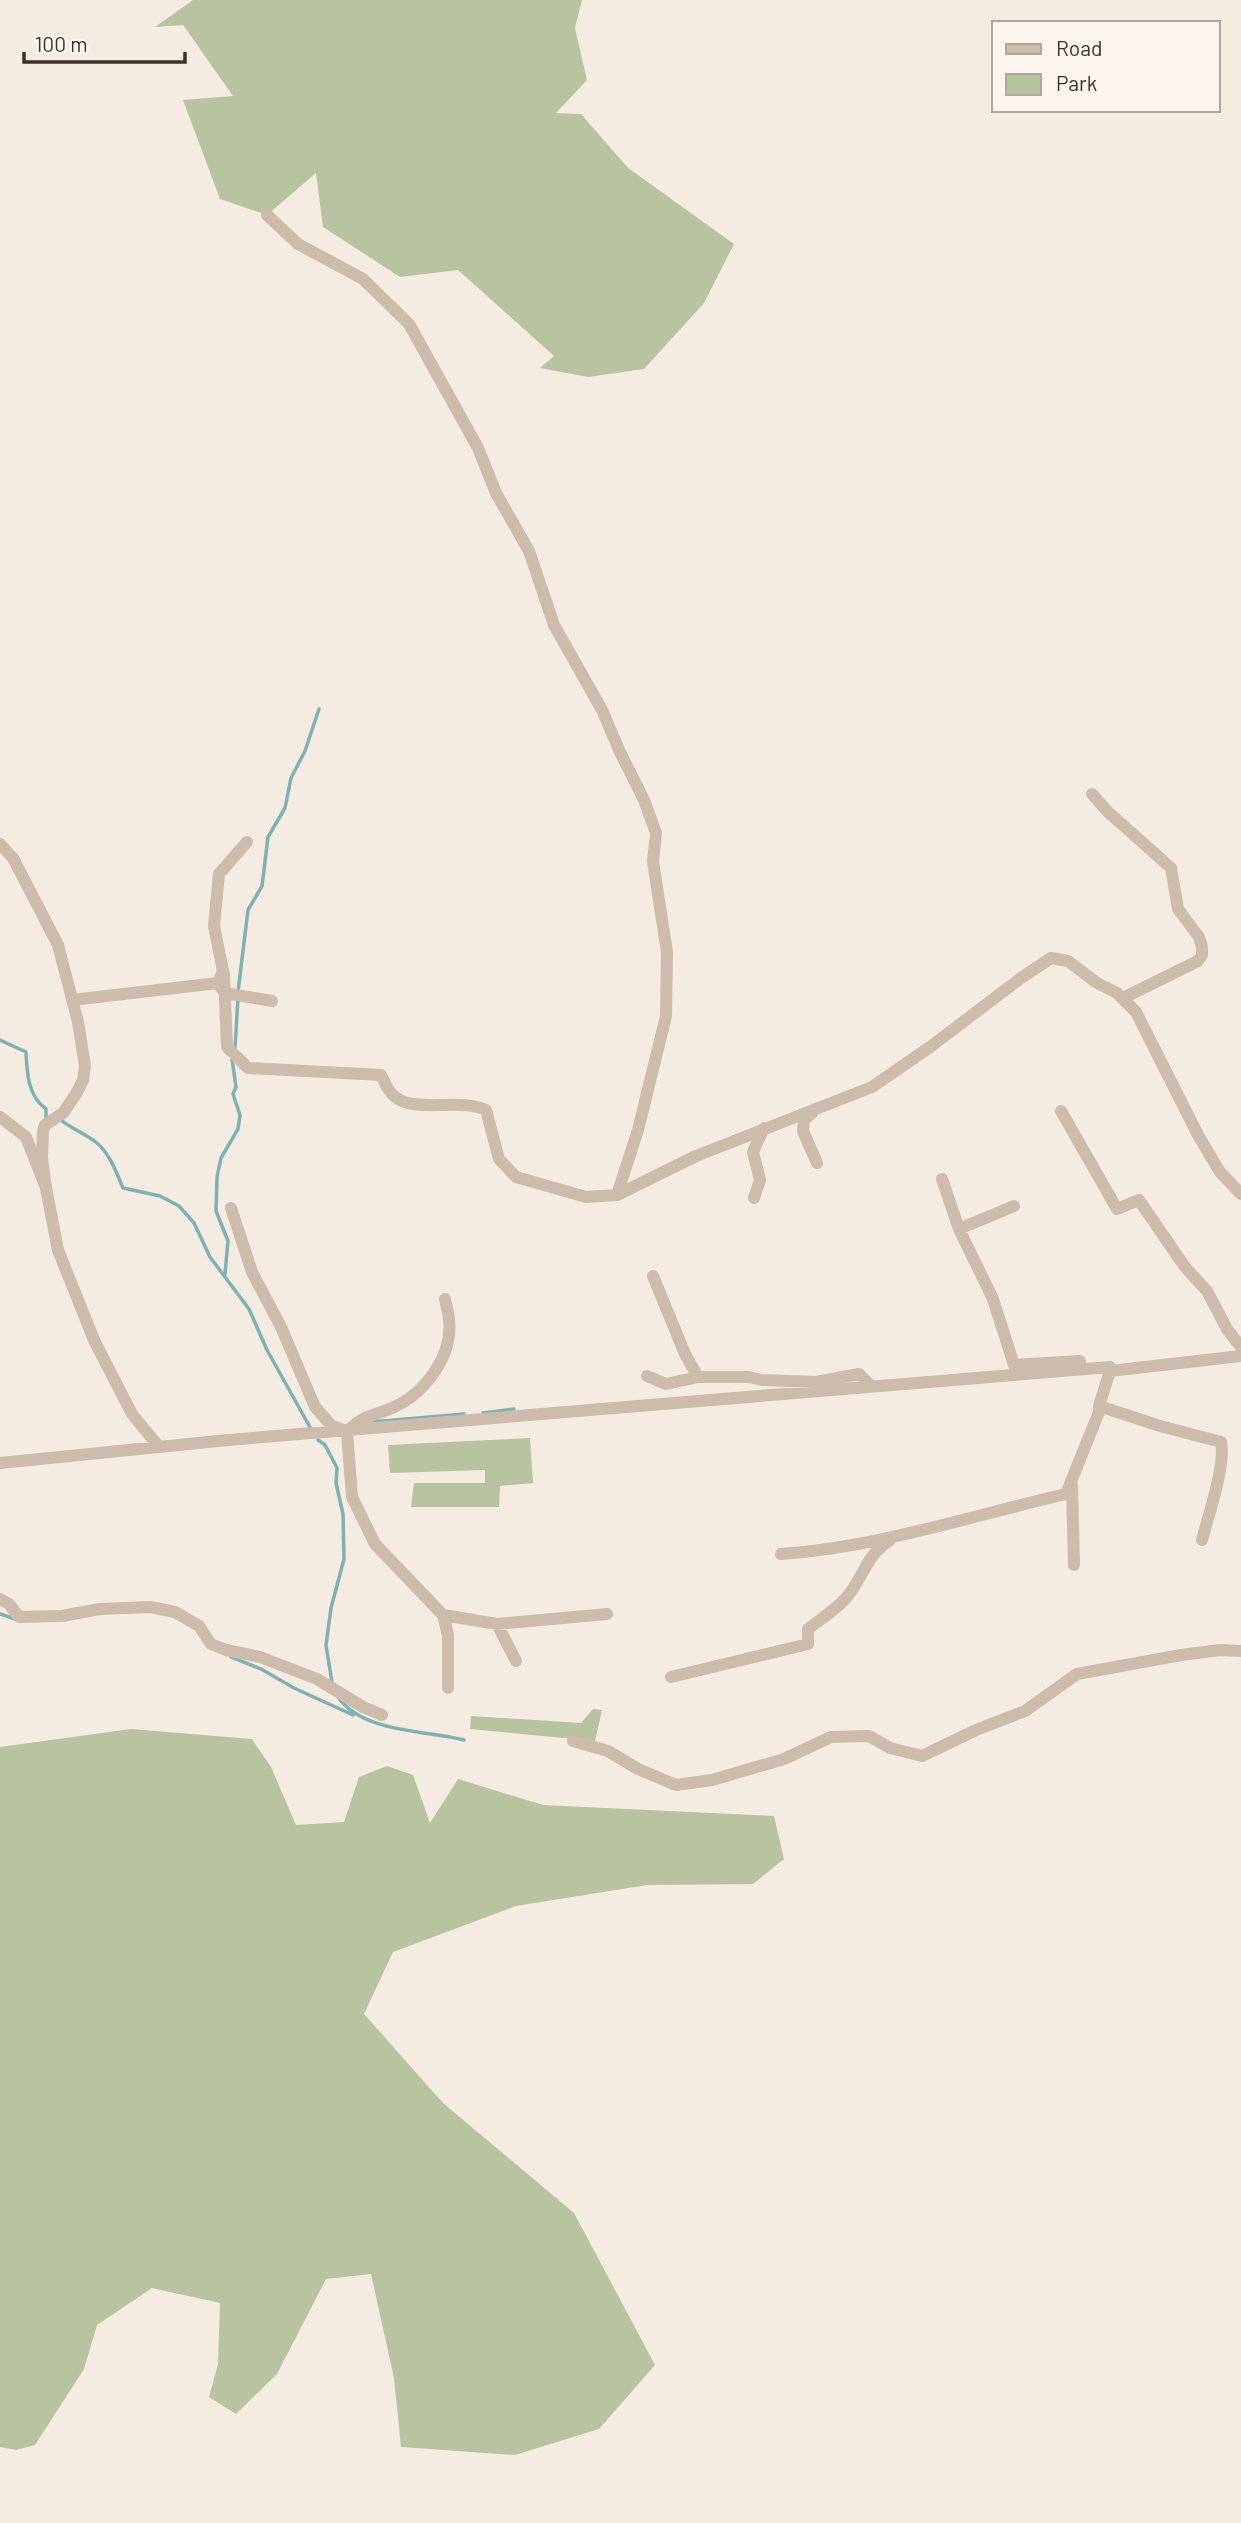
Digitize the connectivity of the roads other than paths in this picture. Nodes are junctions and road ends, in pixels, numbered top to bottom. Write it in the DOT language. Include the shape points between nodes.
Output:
graph roads {
  1 [pos="267,215"];
  2 [pos="1092,793"];
  3 [pos="247,842"];
  4 [pos="0,844"];
  5 [pos="222,982"];
  6 [pos="1123,998"];
  7 [pos="72,1000"];
  8 [pos="271,1000"];
  9 [pos="818,1109"];
  10 [pos="1061,1111"];
  11 [pos="0,1117"];
  12 [pos="764,1129"];
  13 [pos="817,1163"];
  14 [pos="942,1179"];
  15 [pos="46,1188"];
  16 [pos="1241,1194"];
  17 [pos="617,1195"];
  18 [pos="754,1198"];
  19 [pos="1014,1206"];
  20 [pos="231,1208"];
  21 [pos="959,1229"];
  22 [pos="653,1276"];
  23 [pos="445,1299"];
  24 [pos="1241,1348"];
  25 [pos="1241,1356"];
  26 [pos="1110,1369"];
  27 [pos="647,1376"];
  28 [pos="698,1377"];
  29 [pos="872,1387"];
  30 [pos="1099,1406"];
  31 [pos="347,1432"];
  32 [pos="159,1447"];
  33 [pos="0,1463"];
  34 [pos="1072,1484"];
  35 [pos="898,1536"];
  36 [pos="1202,1540"];
  37 [pos="780,1554"];
  38 [pos="1074,1565"];
  39 [pos="0,1599"];
  40 [pos="607,1614"];
  41 [pos="443,1615"];
  42 [pos="497,1624"];
  43 [pos="1241,1651"];
  44 [pos="516,1661"];
  45 [pos="671,1677"];
  46 [pos="448,1688"];
  47 [pos="382,1715"];
  48 [pos="573,1741"];
  1 -- 17 [label="street" via="298,244 363,279 409,324 529,551 554,625 602,710 656,833 653,862 667,952 666,1016"];
  2 -- 6 [label="street" via="1171,868 1178,909 1202,947 1198,961"];
  3 -- 5 [label="street" via="219,874 214,926"];
  4 -- 7 [label="street" via="13,858 58,945"];
  5 -- 7 [label="street"];
  5 -- 8 [label="street"];
  5 -- 17 [label="street" via="227,1046 248,1068 381,1075 392,1095 408,1103 474,1104 486,1110 499,1158 516,1177 586,1197"];
  6 -- 9 [label="street" via="1068,961 1051,958 872,1087"];
  6 -- 16 [label="street" via="1136,1012 1220,1172"];
  7 -- 15 [label="street" via="85,1066 69,1105 43,1131"];
  9 -- 12 [label="street"];
  9 -- 13 [label="street" via="804,1120 803,1131"];
  10 -- 24 [label="street" via="1117,1209 1139,1200 1207,1291"];
  11 -- 15 [label="street" via="26,1137"];
  12 -- 17 [label="street"];
  12 -- 18 [label="street" via="753,1152 760,1181"];
  14 -- 21 [label="street"];
  15 -- 32 [label="street" via="58,1250 94,1340 132,1413"];
  19 -- 21 [label="street"];
  20 -- 31 [label="street" via="252,1272 315,1407 332,1426"];
  21 -- 26 [label="street" via="993,1299 1014,1364 1101,1360"];
  22 -- 28 [label="street"];
  23 -- 31 [label="street" via="450,1322 446,1348 434,1375 412,1397 360,1418"];
  25 -- 26 [label="street"];
  26 -- 29 [label="street"];
  26 -- 30 [label="street"];
  27 -- 28 [label="street" via="666,1384"];
  28 -- 29 [label="street" via="816,1382 859,1374"];
  29 -- 31 [label="street"];
  30 -- 34 [label="street"];
  30 -- 36 [label="street" via="1221,1442"];
  31 -- 32 [label="street"];
  31 -- 41 [label="street" via="352,1497 375,1544"];
  32 -- 33 [label="street"];
  34 -- 35 [label="street" via="1066,1494"];
  34 -- 38 [label="street"];
  35 -- 37 [label="street" via="825,1551"];
  35 -- 45 [label="street" via="869,1557 848,1596 808,1629 808,1644"];
  39 -- 47 [label="street" via="19,1617 150,1607 175,1612 199,1626 211,1644 317,1679"];
  40 -- 42 [label="street"];
  41 -- 42 [label="street"];
  41 -- 46 [label="street" via="448,1635"];
  42 -- 44 [label="street"];
  43 -- 48 [label="street" via="1181,1655 1077,1674 1025,1711 922,1756 890,1748 869,1736 831,1737 784,1759 712,1780 676,1785 608,1752"];
}
